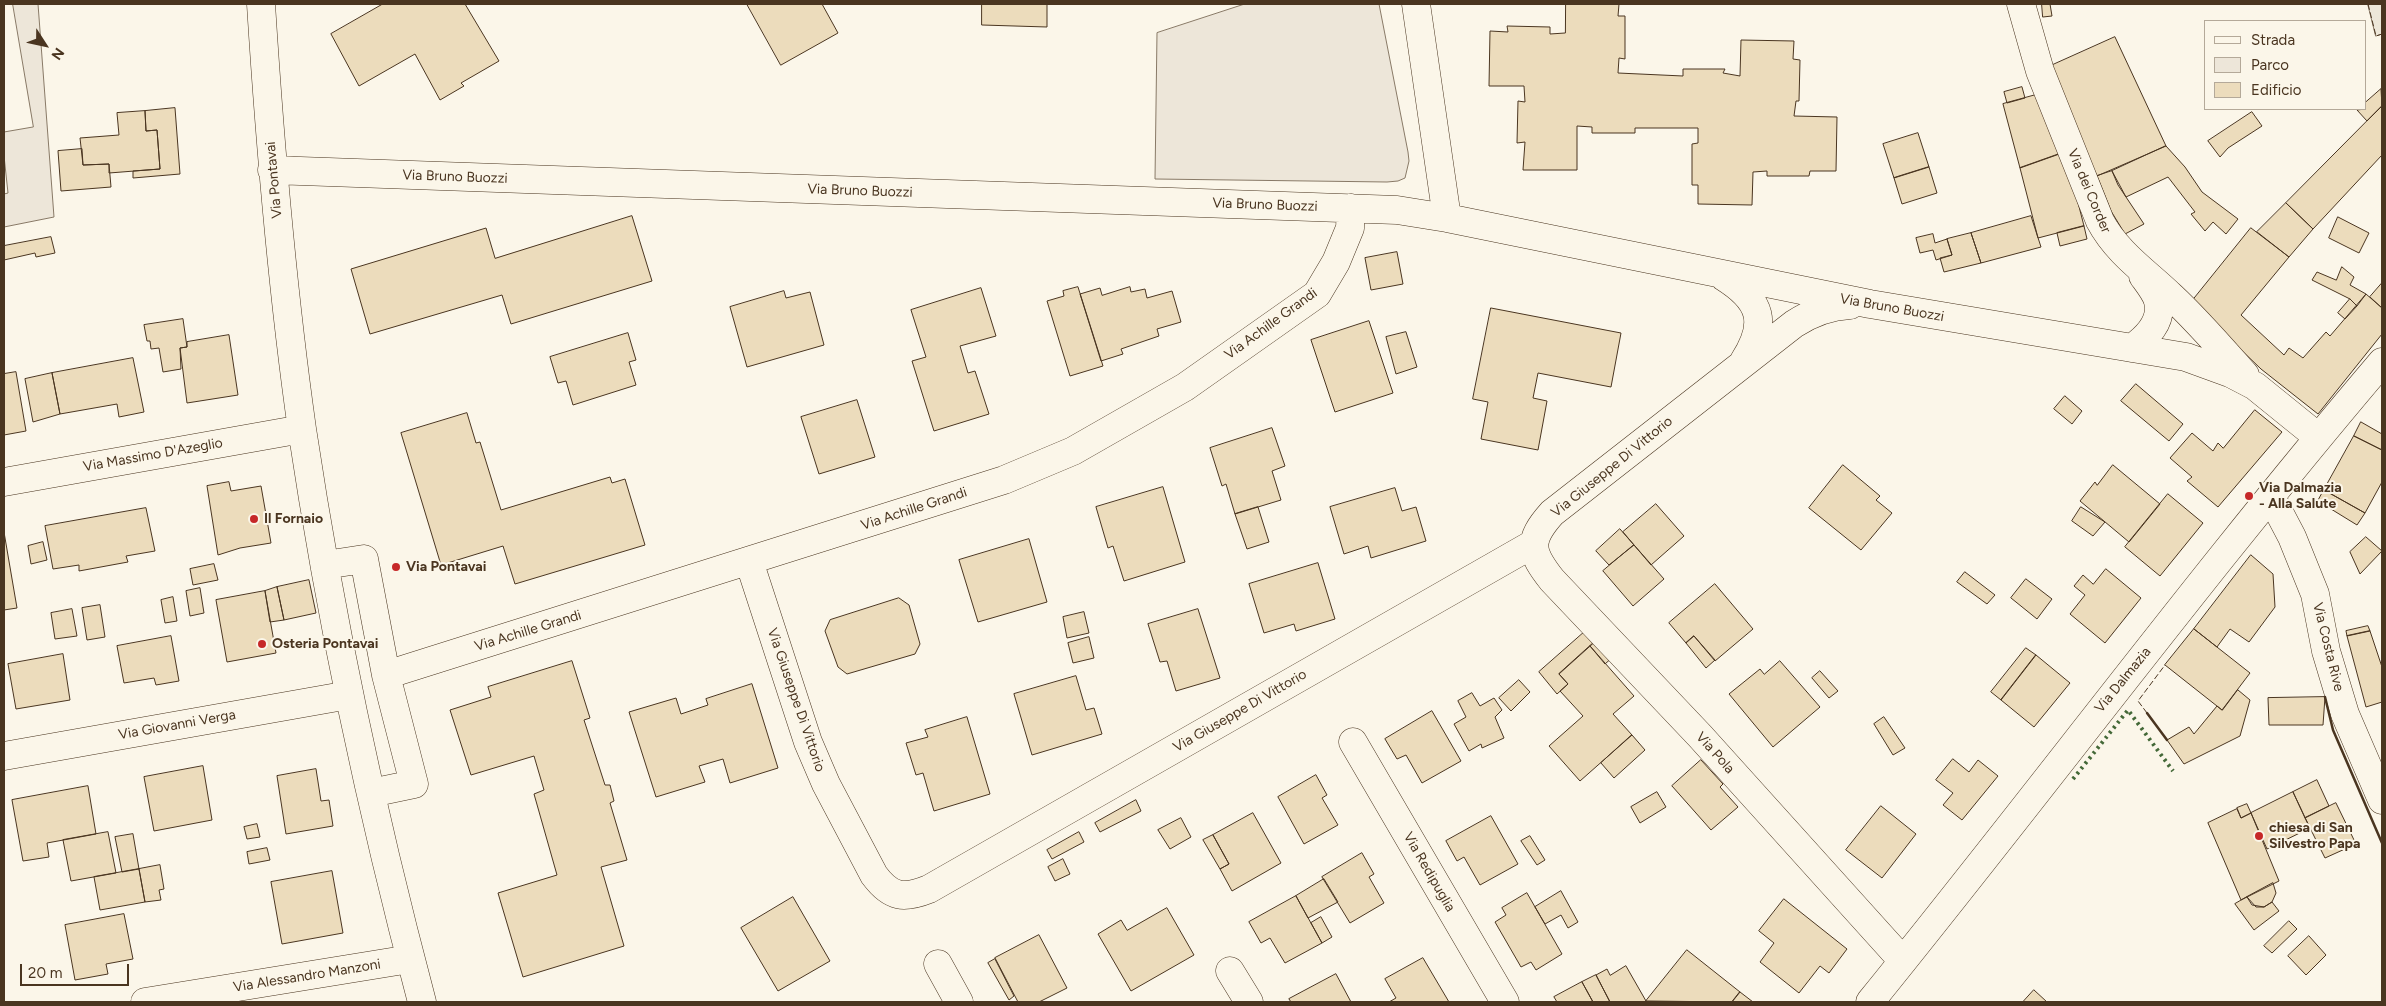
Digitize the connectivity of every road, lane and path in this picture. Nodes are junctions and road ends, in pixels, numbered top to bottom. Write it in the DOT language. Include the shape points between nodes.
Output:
graph roads {
  1 [pos="261,4"];
  2 [pos="1416,4"];
  3 [pos="2021,4"];
  4 [pos="272,170"];
  5 [pos="1351,208"];
  6 [pos="1447,218"];
  7 [pos="2139,268"];
  8 [pos="1723,276"];
  9 [pos="1870,304"];
  10 [pos="2132,348"];
  11 [pos="2382,362"];
  12 [pos="1741,365"];
  13 [pos="2255,386"];
  14 [pos="302,429"];
  15 [pos="2318,438"];
  16 [pos="4,482"];
  17 [pos="2271,497"];
  18 [pos="1534,544"];
  19 [pos="750,561"];
  20 [pos="325,566"];
  21 [pos="386,675"];
  22 [pos="350,695"];
  23 [pos="1353,742"];
  24 [pos="4,756"];
  25 [pos="371,792"];
  26 [pos="2382,800"];
  27 [pos="410,959"];
  28 [pos="1903,961"];
  29 [pos="938,964"];
  30 [pos="1230,971"];
  31 [pos="145,1002"];
  32 [pos="422,1002"];
  33 [pos="959,1002"];
  34 [pos="1249,1002"];
  35 [pos="1505,1002"];
  36 [pos="1870,1002"];
  1 -- 4 [label="street, Via Pontavai"];
  2 -- 6 [label="street"];
  3 -- 7 [label="street, Via dei Corder" via="2040,71 2100,221 2108,236"];
  4 -- 5 [label="street, Via Bruno Buozzi"];
  4 -- 14 [label="street, Via Pontavai"];
  5 -- 6 [label="street, Via Bruno Buozzi" via="1397,210"];
  5 -- 19 [label="street, Via Achille Grandi" via="1350,228 1336,262 1317,294 1185,387 1073,451 1004,480"];
  6 -- 8 [label="street, Via Bruno Buozzi"];
  7 -- 10 [label="street" via="2158,300 2158,310 2156,320 2144,339"];
  7 -- 13 [label="street, Via dei Corder" via="2171,296"];
  8 -- 9 [label="street, Via Bruno Buozzi"];
  8 -- 12 [label="street" via="1745,293 1757,309 1759,318 1756,338"];
  9 -- 10 [label="street, Via Bruno Buozzi"];
  9 -- 12 [label="street, Via Giuseppe Di Vittorio" via="1842,306 1808,315"];
  10 -- 13 [label="street, Via Bruno Buozzi" via="2209,364"];
  11 -- 15 [label="street, Via Dalmazia"];
  12 -- 18 [label="street, Via Giuseppe Di Vittorio" via="1552,513 1536,534"];
  13 -- 15 [label="street, Via Bruno Buozzi"];
  14 -- 16 [label="street, Via Massimo D'Azeglio"];
  14 -- 20 [label="street, Via Pontavai"];
  15 -- 17 [label="street, Via Dalmazia"];
  17 -- 26 [label="street, Via Costa Rive" via="2316,594 2326,651 2346,714"];
  17 -- 28 [label="street, Via Dalmazia"];
  18 -- 19 [label="street, Via Giuseppe Di Vittorio" via="929,889 902,896 881,885 874,875 826,784 808,742"];
  18 -- 28 [label="street, Via Pola" via="1539,563 1552,580 1700,736"];
  19 -- 21 [label="street, Via Achille Grandi"];
  20 -- 21 [label="street" via="364,559"];
  20 -- 22 [label="street, Via Pontavai"];
  21 -- 25 [label="street" via="414,784"];
  22 -- 24 [label="street, Via Giovanni Verga"];
  22 -- 25 [label="street, Via Pontavai"];
  23 -- 35 [label="street, Via Redipuglia"];
  25 -- 27 [label="street, Via Pontavai"];
  27 -- 31 [label="street, Via Alessandro Manzoni"];
  27 -- 32 [label="street, Via Pontavai"];
  28 -- 36 [label="street, Via Dalmazia"];
  29 -- 33 [label="street"];
  30 -- 34 [label="street"];
}
